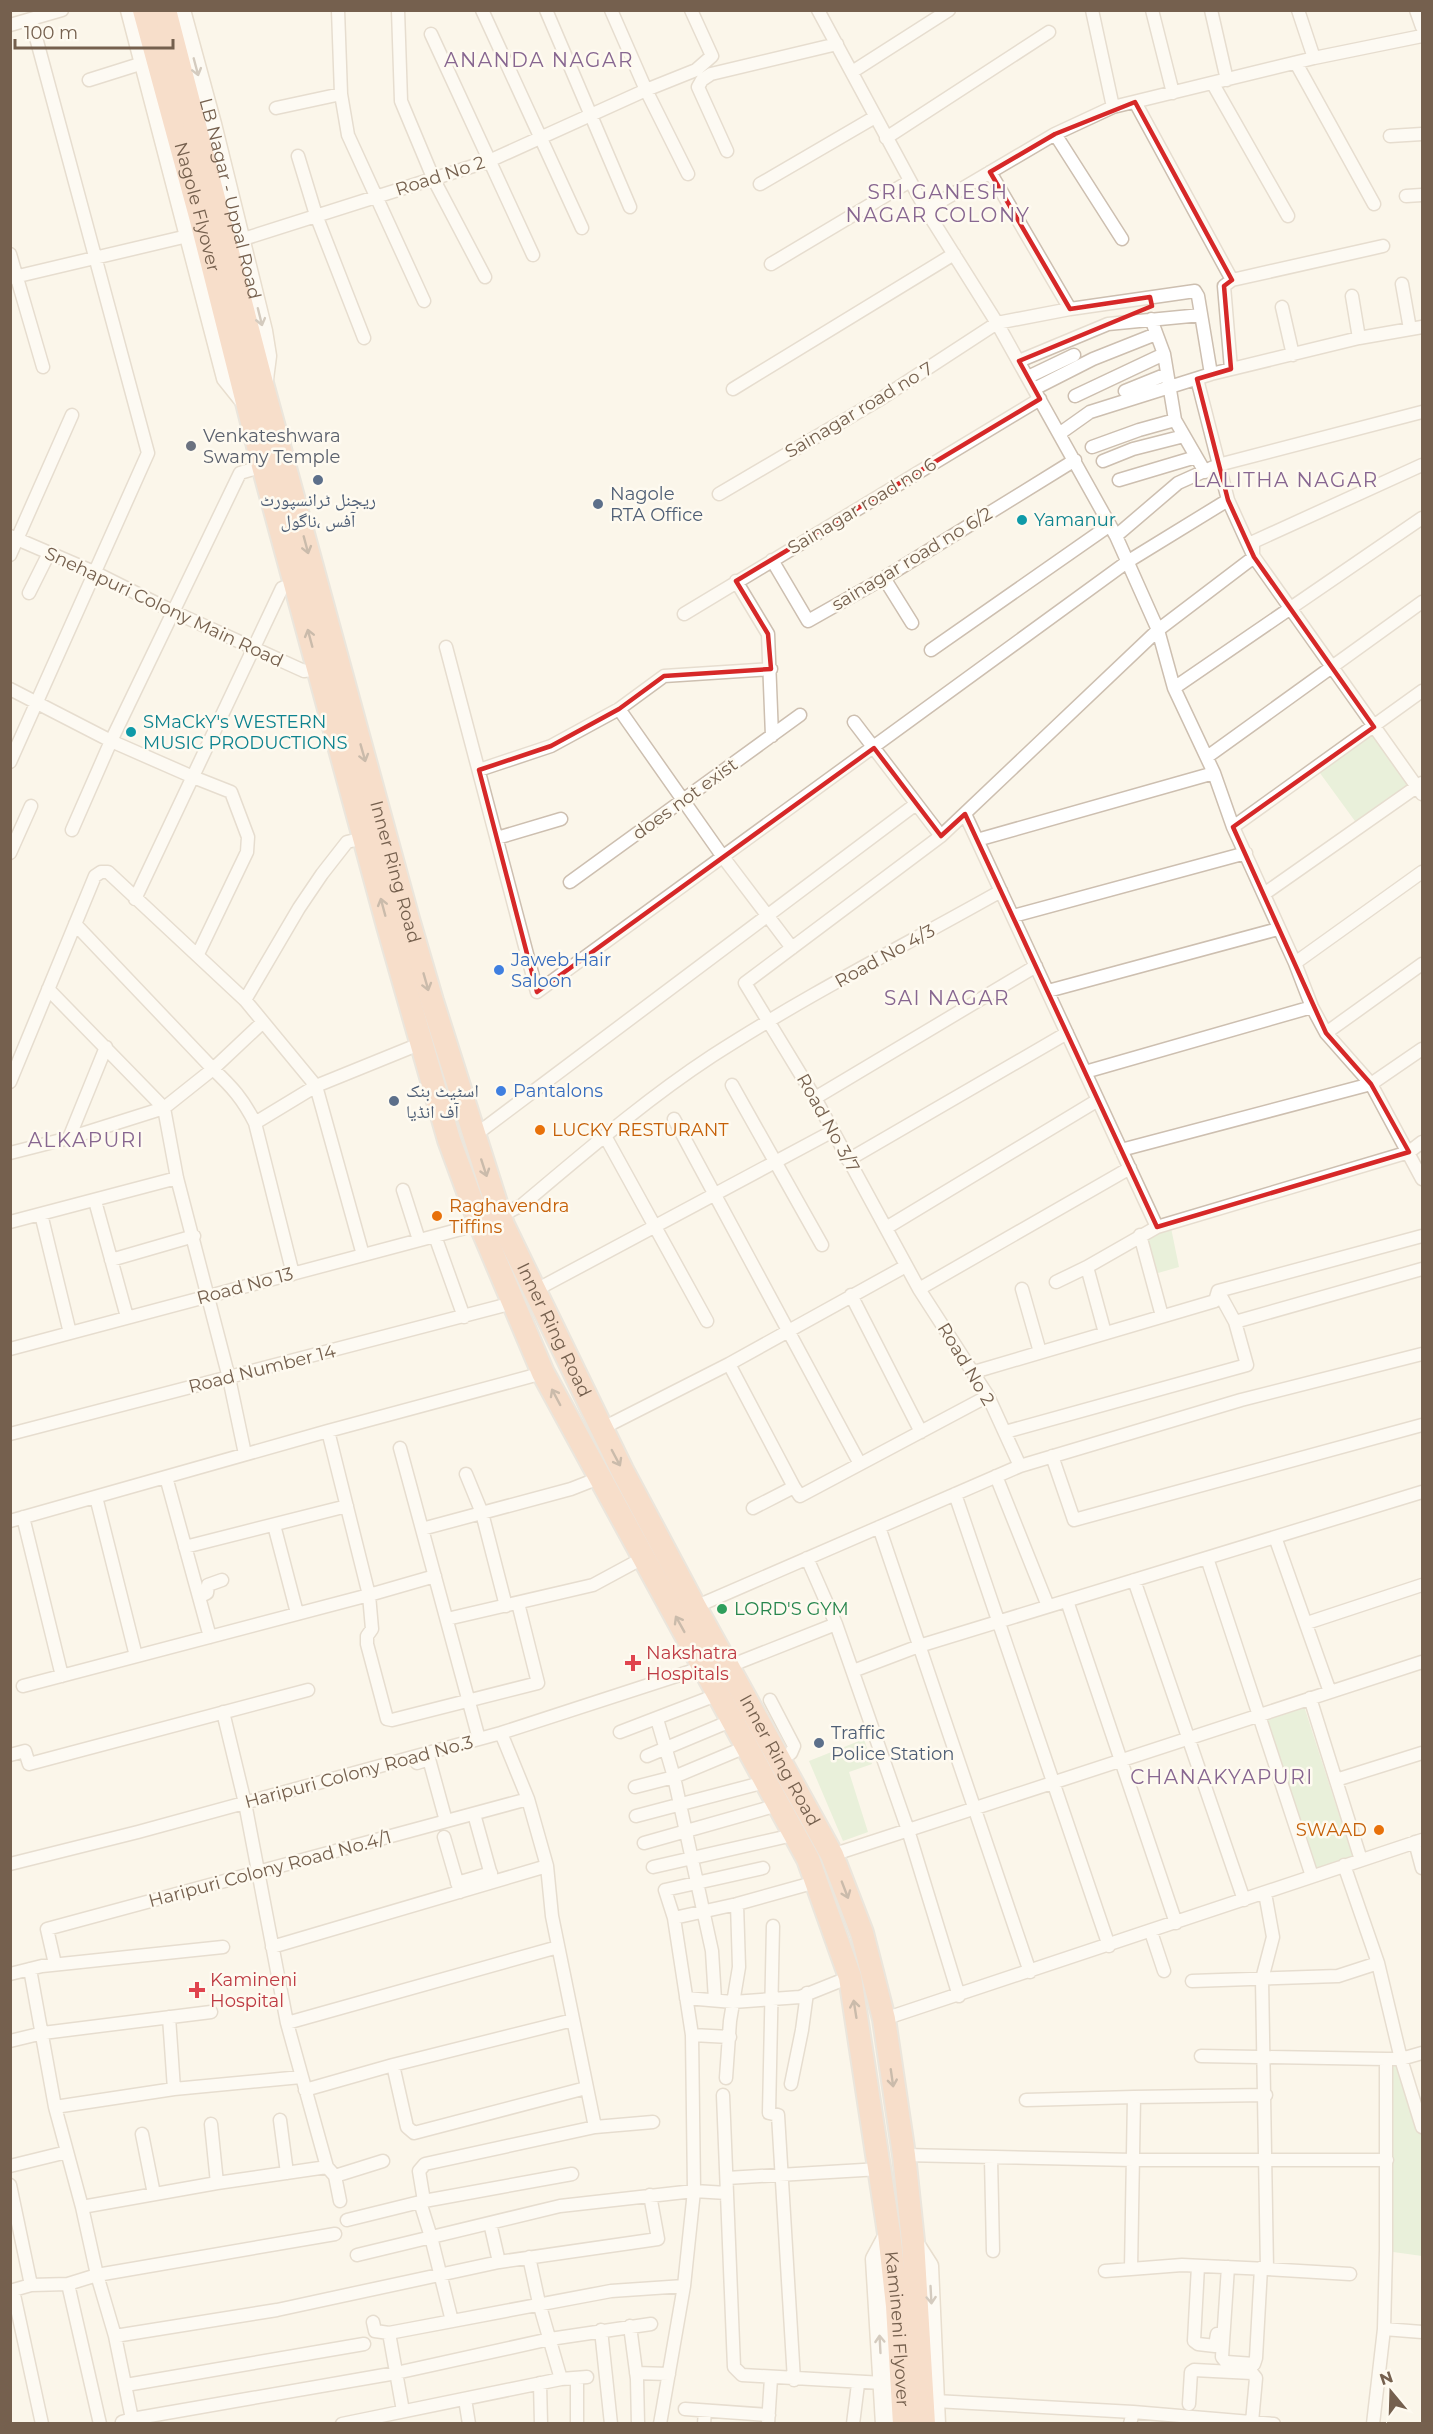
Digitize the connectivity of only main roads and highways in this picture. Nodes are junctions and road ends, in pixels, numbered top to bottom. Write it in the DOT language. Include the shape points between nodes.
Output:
graph roads {
  1 [pos="144,10"];
  2 [pos="165,10"];
  3 [pos="263,387"];
  4 [pos="248,405"];
  5 [pos="490,1220"];
  6 [pos="623,1522"];
  7 [pos="653,1527"];
  8 [pos="890,2233"];
  9 [pos="913,2241"];
  10 [pos="904,2424"];
  11 [pos="924,2424"];
  1 -- 4 [label="highway, Nagole Flyover" via="197,234"];
  2 -- 3 [label="highway, Nagole Flyover, one-way" via="234,242"];
  3 -- 5 [label="highway, Inner Ring Road, one-way" via="414,939 474,1136"];
  5 -- 4 [label="highway, Inner Ring Road, one-way" via="449,1140"];
  6 -- 5 [label="highway, Inner Ring Road, one-way" via="543,1373 513,1303"];
  5 -- 7 [label="highway, Inner Ring Road, one-way" via="534,1291"];
  6 -- 7 [label="highway" via="637,1528"];
  8 -- 6 [label="highway, Inner Ring Road, one-way" via="850,1977 808,1859"];
  7 -- 9 [label="highway, Inner Ring Road, one-way" via="832,1855 862,1933 884,2019"];
  8 -- 10 [label="highway, Kamineni Flyover"];
  9 -- 11 [label="highway, Kamineni Flyover"];
}
